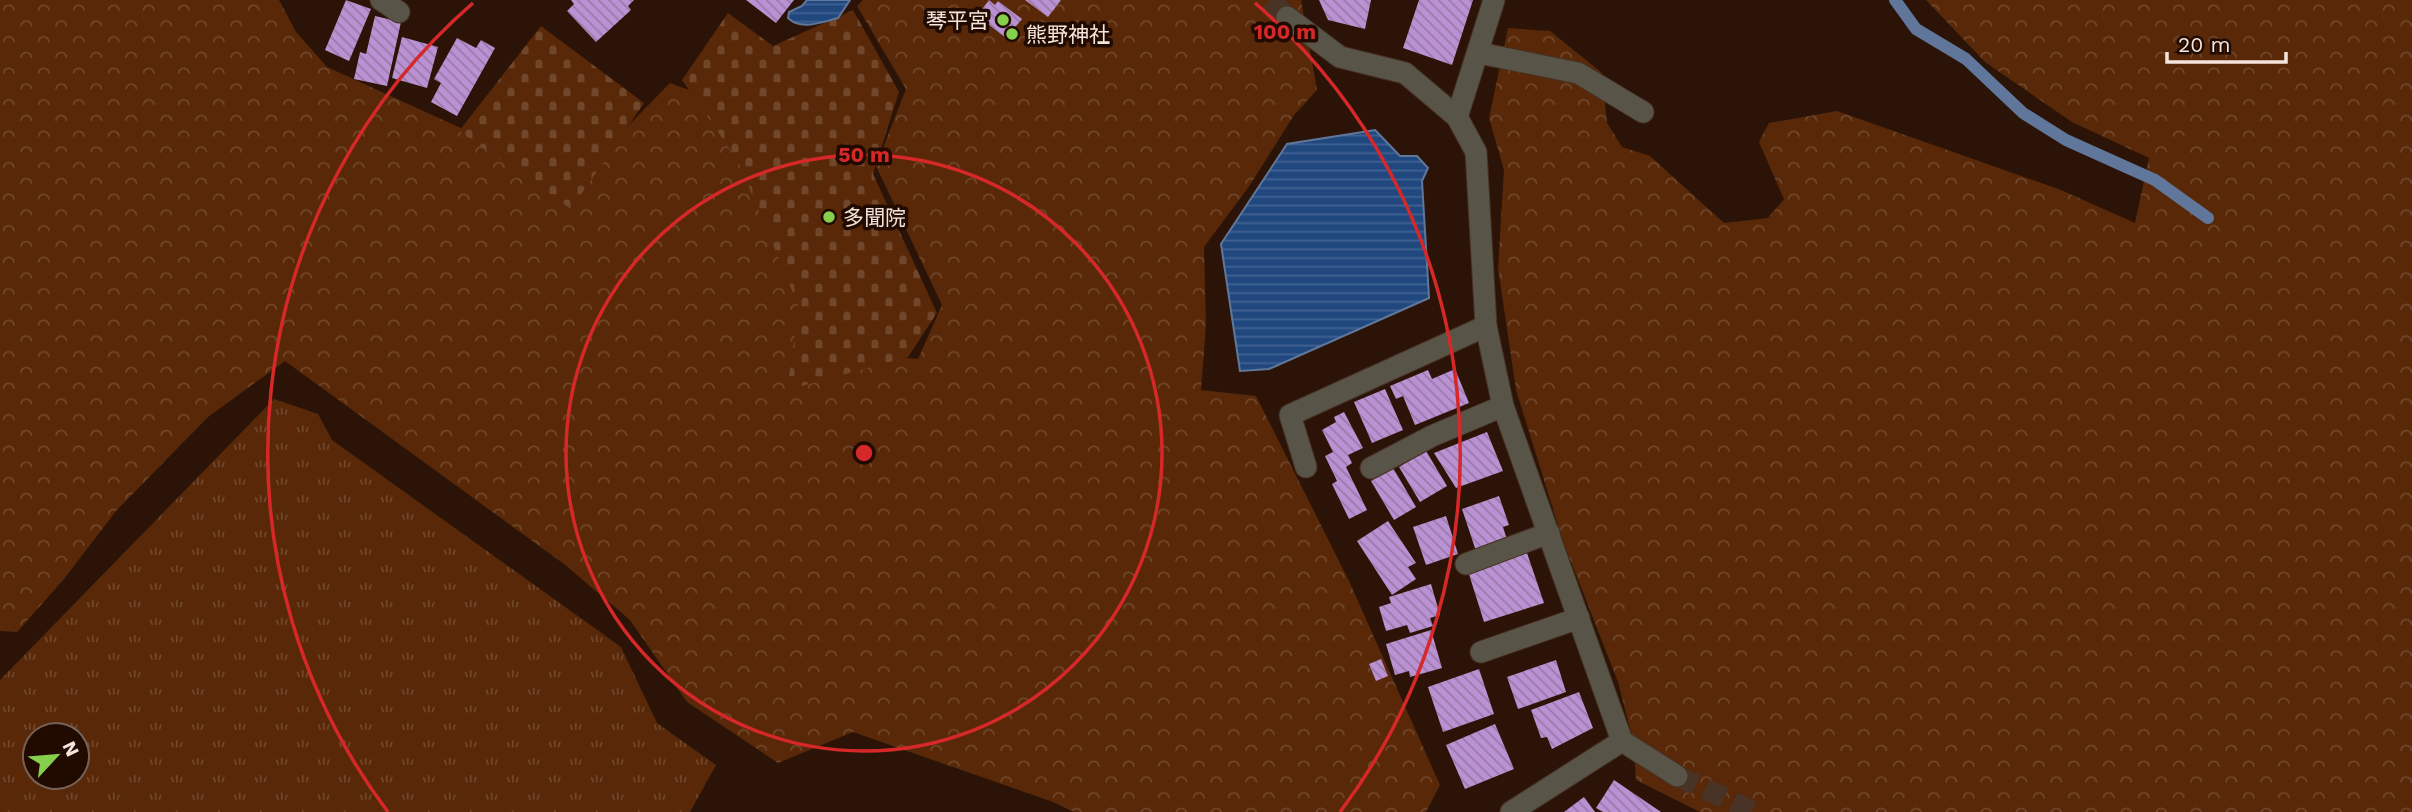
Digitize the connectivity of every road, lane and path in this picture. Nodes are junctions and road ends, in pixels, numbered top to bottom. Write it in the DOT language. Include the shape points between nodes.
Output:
graph roads {
  1 [pos="1494,0"];
  2 [pos="1287,17"];
  3 [pos="1479,52"];
  4 [pos="1643,112"];
  5 [pos="1457,117"];
  6 [pos="1486,326"];
  7 [pos="1503,406"];
  8 [pos="1306,467"];
  9 [pos="1371,468"];
  10 [pos="1549,533"];
  11 [pos="1466,564"];
  12 [pos="1579,618"];
  13 [pos="1481,652"];
  14 [pos="1622,741"];
  15 [pos="1677,776"];
  16 [pos="1511,812"];
  1 -- 3 [label="street"];
  2 -- 5 [label="street" via="1339,57 1405,73"];
  3 -- 4 [label="street" via="1578,73"];
  3 -- 5 [label="street"];
  5 -- 6 [label="street" via="1476,152"];
  6 -- 7 [label="street"];
  6 -- 8 [label="street" via="1290,415"];
  7 -- 9 [label="street"];
  7 -- 10 [label="street"];
  10 -- 11 [label="street"];
  10 -- 12 [label="street"];
  12 -- 13 [label="street"];
  12 -- 14 [label="street"];
  14 -- 15 [label="street"];
  14 -- 16 [label="street"];
}
